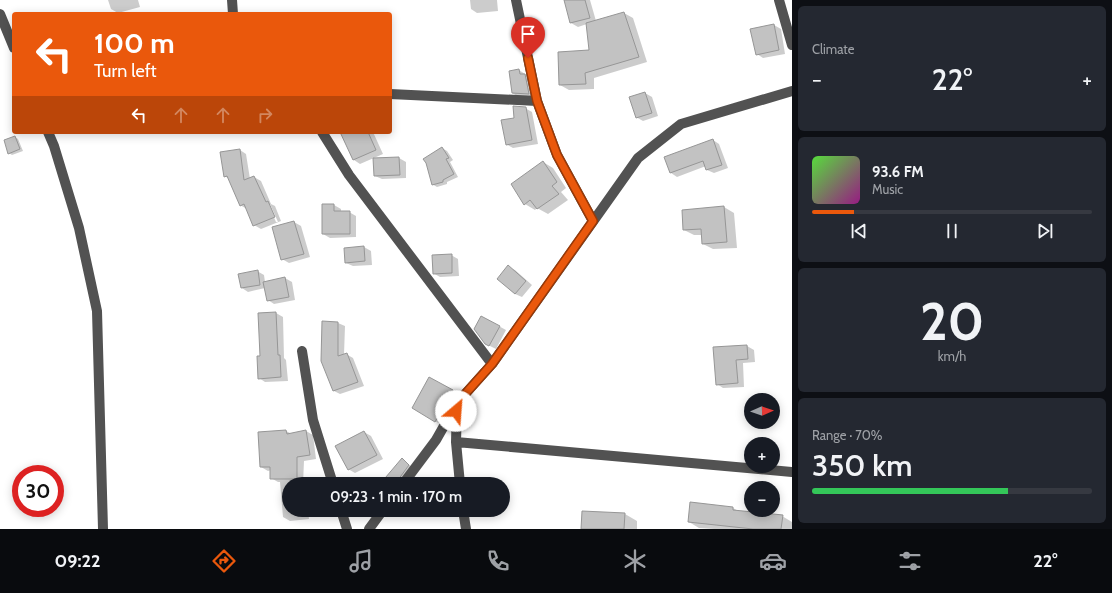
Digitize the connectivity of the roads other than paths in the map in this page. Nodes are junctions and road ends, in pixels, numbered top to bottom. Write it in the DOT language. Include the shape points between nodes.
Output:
graph roads {
  1 [pos="232,0"];
  2 [pos="516,0"];
  3 [pos="779,0"];
  4 [pos="233,12"];
  5 [pos="0,14"];
  6 [pos="12,43"];
  7 [pos="792,44"];
  8 [pos="792,91"];
  9 [pos="392,94"];
  10 [pos="537,101"];
  11 [pos="49,134"];
  12 [pos="323,134"];
  13 [pos="593,221"];
  14 [pos="302,351"];
  15 [pos="492,364"];
  16 [pos="457,403"];
  17 [pos="456,442"];
  18 [pos="792,472"];
  19 [pos="331,477"];
  20 [pos="408,477"];
  21 [pos="459,477"];
  22 [pos="343,517"];
  23 [pos="378,517"];
  24 [pos="464,517"];
  25 [pos="103,529"];
  26 [pos="347,529"];
  27 [pos="369,529"];
  28 [pos="466,529"];
  1 -- 4 [label="street"];
  2 -- 10 [label="street"];
  3 -- 7 [label="street"];
  5 -- 6 [label="street"];
  8 -- 13 [label="street" via="681,124 638,158"];
  9 -- 10 [label="street"];
  10 -- 13 [label="street" via="557,155"];
  11 -- 25 [label="street" via="79,228 97,311"];
  12 -- 15 [label="street" via="349,175"];
  13 -- 15 [label="street"];
  14 -- 19 [label="street" via="313,420"];
  15 -- 16 [label="street"];
  16 -- 17 [label="street"];
  16 -- 20 [label="street" via="436,440"];
  17 -- 18 [label="street"];
  17 -- 21 [label="street"];
  22 -- 26 [label="street"];
  23 -- 27 [label="street"];
  24 -- 28 [label="street"];
}
